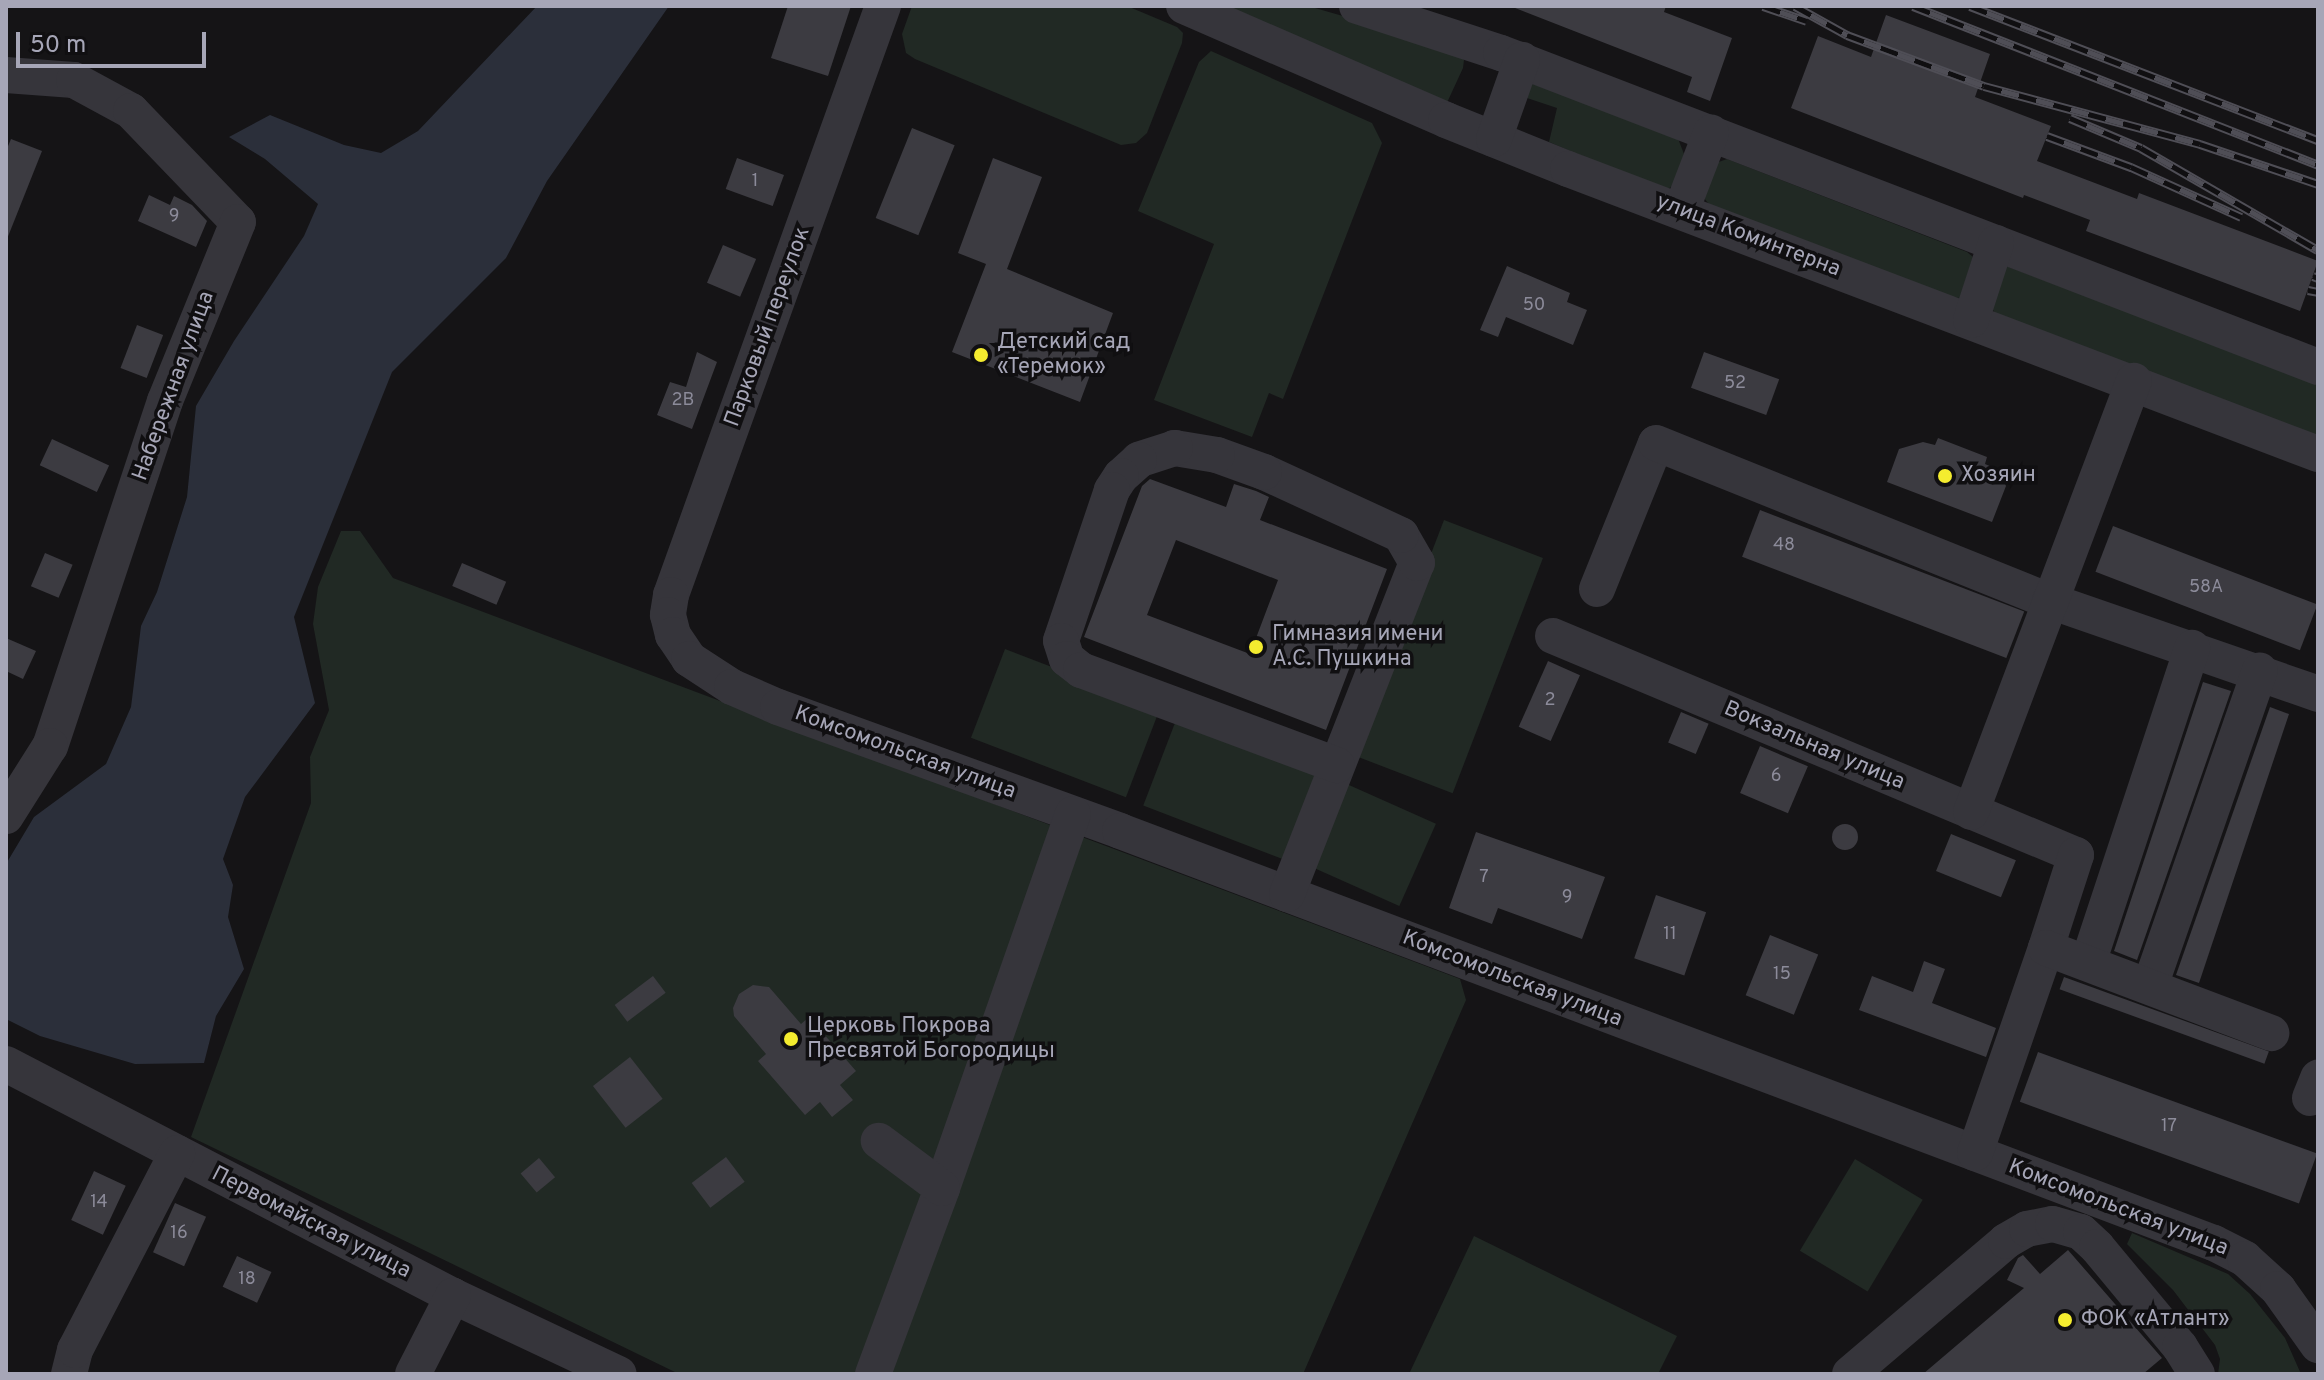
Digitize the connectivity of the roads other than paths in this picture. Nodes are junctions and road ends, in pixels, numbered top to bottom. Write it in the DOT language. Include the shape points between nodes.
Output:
graph roads {
  1 [pos="883,6"];
  2 [pos="1184,6"];
  3 [pos="1357,6"];
  4 [pos="1522,60"];
  5 [pos="6,75"];
  6 [pos="1711,133"];
  7 [pos="1494,139"];
  8 [pos="1681,211"];
  9 [pos="1996,243"];
  10 [pos="1971,320"];
  11 [pos="2318,367"];
  12 [pos="2134,381"];
  13 [pos="2318,454"];
  14 [pos="1597,589"];
  15 [pos="2050,601"];
  16 [pos="1553,636"];
  17 [pos="680,648"];
  18 [pos="2192,648"];
  19 [pos="2260,671"];
  20 [pos="2318,694"];
  21 [pos="1337,765"];
  22 [pos="1971,812"];
  23 [pos="1073,814"];
  24 [pos="6,816"];
  25 [pos="1287,894"];
  26 [pos="2046,948"];
  27 [pos="2088,963"];
  28 [pos="2150,986"];
  29 [pos="2271,1033"];
  30 [pos="6,1064"];
  31 [pos="879,1141"];
  32 [pos="177,1153"];
  33 [pos="1975,1153"];
  34 [pos="942,1188"];
  35 [pos="453,1296"];
  36 [pos="2318,1345"];
  37 [pos="69,1374"];
  38 [pos="413,1374"];
  39 [pos="619,1374"];
  40 [pos="873,1374"];
  41 [pos="1850,1374"];
  42 [pos="2197,1374"];
  1 -- 17 [label="street, Парковый переулок" via="671,595 668,615"];
  2 -- 7 [label="street, улица Коминтерна"];
  3 -- 4 [label="street"];
  4 -- 6 [label="street"];
  4 -- 7 [label="street"];
  5 -- 24 [label="street, Набережная улица" via="74,80 131,111 238,222 165,401 50,746"];
  6 -- 8 [label="street"];
  6 -- 9 [label="street"];
  7 -- 8 [label="street, улица Коминтерна"];
  8 -- 10 [label="street, улица Коминтерна"];
  9 -- 10 [label="street"];
  9 -- 11 [label="street"];
  10 -- 12 [label="street, улица Коминтерна"];
  12 -- 13 [label="street, улица Коминтерна"];
  12 -- 15 [label="street"];
  14 -- 15 [label="street" via="1656,443"];
  15 -- 18 [label="street"];
  15 -- 22 [label="street"];
  16 -- 22 [label="street, Вокзальная улица"];
  17 -- 23 [label="street, Комсомольская улица" via="705,672 778,707"];
  18 -- 19 [label="street"];
  18 -- 27 [label="street"];
  19 -- 20 [label="street"];
  19 -- 28 [label="street"];
  21 -- 21 [label="street" via="1081,670 1067,659 1061,641 1112,490 1139,460 1175,448 1217,455 1401,535 1412,549 1417,563 1413,578"];
  21 -- 25 [label="street"];
  22 -- 26 [label="street, Вокзальная улица" via="2076,855"];
  23 -- 25 [label="street, Комсомольская улица"];
  23 -- 34 [label="street"];
  25 -- 33 [label="street, Комсомольская улица"];
  26 -- 27 [label="street"];
  26 -- 33 [label="street"];
  27 -- 28 [label="street"];
  28 -- 29 [label="street"];
  30 -- 32 [label="street, Первомайская улица"];
  31 -- 34 [label="street"];
  32 -- 35 [label="street, Первомайская улица"];
  32 -- 37 [label="street" via="75,1350"];
  33 -- 36 [label="street, Комсомольская улица" via="2245,1259 2278,1289"];
  34 -- 40 [label="street"];
  35 -- 38 [label="street"];
  35 -- 39 [label="street, Первомайская улица"];
  41 -- 42 [label="street" via="2006,1241 2027,1229 2053,1224 2081,1232 2097,1247"];
}
